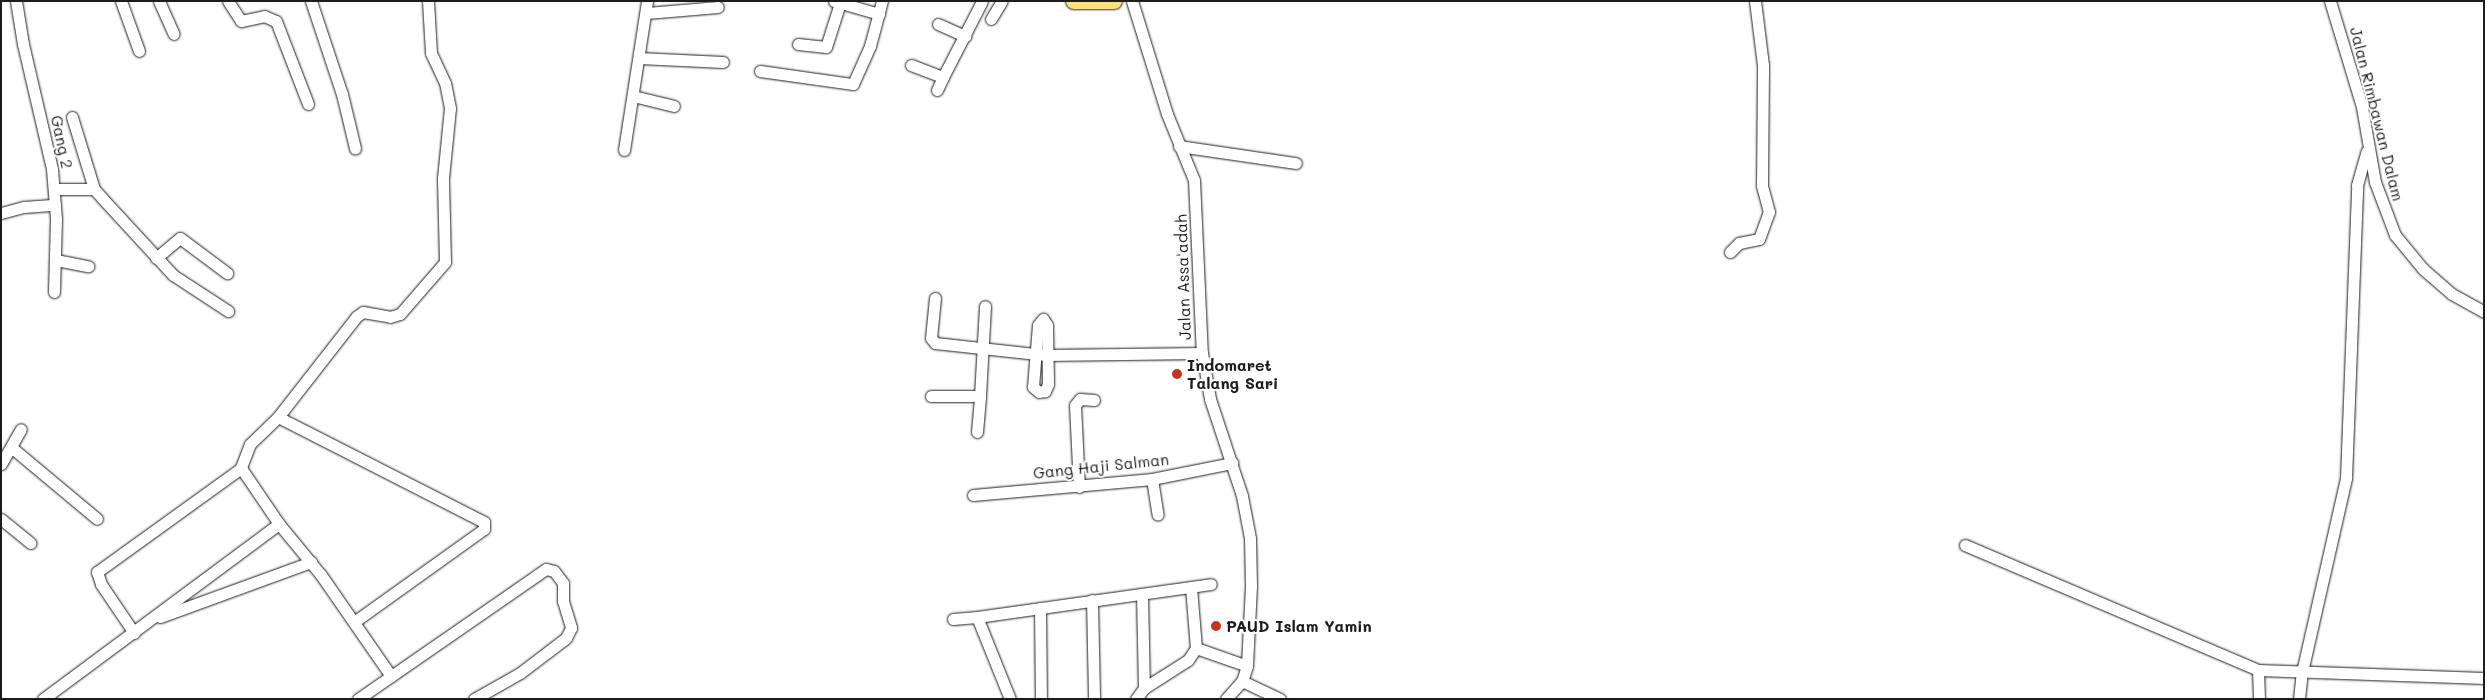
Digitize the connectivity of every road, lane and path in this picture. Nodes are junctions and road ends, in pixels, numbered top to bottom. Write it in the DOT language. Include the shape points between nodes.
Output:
graph roads {
  1 [pos="16,1"];
  2 [pos="121,1"];
  3 [pos="159,1"];
  4 [pos="228,1"];
  5 [pos="311,1"];
  6 [pos="428,1"];
  7 [pos="648,1"];
  8 [pos="882,1"];
  9 [pos="982,1"];
  10 [pos="1002,1"];
  11 [pos="1074,1"];
  12 [pos="1114,1"];
  13 [pos="1132,1"];
  14 [pos="1755,1"];
  15 [pos="2330,1"];
  16 [pos="837,2"];
  17 [pos="718,7"];
  18 [pos="647,13"];
  19 [pos="879,14"];
  20 [pos="992,19"];
  21 [pos="938,24"];
  22 [pos="174,34"];
  23 [pos="965,36"];
  24 [pos="798,44"];
  25 [pos="139,51"];
  26 [pos="639,58"];
  27 [pos="723,62"];
  28 [pos="912,66"];
  29 [pos="760,71"];
  30 [pos="943,77"];
  31 [pos="937,90"];
  32 [pos="633,96"];
  33 [pos="308,104"];
  34 [pos="674,106"];
  35 [pos="72,117"];
  36 [pos="1179,146"];
  37 [pos="356,148"];
  38 [pos="624,150"];
  39 [pos="2367,150"];
  40 [pos="1296,163"];
  41 [pos="94,188"];
  42 [pos="54,189"];
  43 [pos="55,205"];
  44 [pos="1,213"];
  45 [pos="1730,252"];
  46 [pos="156,258"];
  47 [pos="56,260"];
  48 [pos="88,266"];
  49 [pos="227,273"];
  50 [pos="54,292"];
  51 [pos="934,298"];
  52 [pos="985,306"];
  53 [pos="228,311"];
  54 [pos="2484,312"];
  55 [pos="982,348"];
  56 [pos="1202,353"];
  57 [pos="931,396"];
  58 [pos="980,396"];
  59 [pos="1094,400"];
  60 [pos="278,417"];
  61 [pos="22,429"];
  62 [pos="978,432"];
  63 [pos="11,447"];
  64 [pos="1232,463"];
  65 [pos="1,464"];
  66 [pos="241,468"];
  67 [pos="1152,479"];
  68 [pos="1079,487"];
  69 [pos="973,495"];
  70 [pos="1158,515"];
  71 [pos="1,518"];
  72 [pos="97,519"];
  73 [pos="280,524"];
  74 [pos="30,543"];
  75 [pos="1964,544"];
  76 [pos="311,562"];
  77 [pos="1211,584"];
  78 [pos="1191,587"];
  79 [pos="1142,594"];
  80 [pos="1092,600"];
  81 [pos="1040,608"];
  82 [pos="977,617"];
  83 [pos="156,619"];
  84 [pos="953,619"];
  85 [pos="354,622"];
  86 [pos="134,633"];
  87 [pos="1196,648"];
  88 [pos="1246,666"];
  89 [pos="2258,670"];
  90 [pos="2302,672"];
  91 [pos="391,676"];
  92 [pos="2484,678"];
  93 [pos="1242,681"];
  94 [pos="1144,688"];
  95 [pos="44,699"];
  96 [pos="358,699"];
  97 [pos="474,699"];
  98 [pos="1010,699"];
  99 [pos="1041,699"];
  100 [pos="1094,699"];
  101 [pos="1136,699"];
  102 [pos="1226,699"];
  103 [pos="1280,699"];
  104 [pos="2259,699"];
  105 [pos="2299,699"];
  1 -- 42 [label="street, Gang 2" via="50,154"];
  2 -- 25 [label="street"];
  3 -- 22 [label="street"];
  4 -- 33 [label="street" via="241,21 264,16 276,21"];
  5 -- 37 [label="street"];
  6 -- 60 [label="street" via="431,52 445,83 450,108 443,178 445,262 400,314 390,317 363,312 358,316"];
  7 -- 18 [label="street"];
  8 -- 19 [label="street"];
  9 -- 23 [label="street"];
  10 -- 20 [label="street"];
  11 -- 12 [label="highway"];
  13 -- 36 [label="street, Jalan Assa'adah"];
  14 -- 45 [label="street" via="1763,65 1762,185 1769,212 1758,239 1739,243"];
  15 -- 39 [label="street, Jalan Rimbawan Dalam" via="2362,107"];
  16 -- 19 [label="street"];
  16 -- 24 [label="street" via="826,47"];
  17 -- 18 [label="street"];
  18 -- 26 [label="street"];
  19 -- 29 [label="street" via="862,70 854,84"];
  21 -- 23 [label="street"];
  23 -- 30 [label="street"];
  26 -- 27 [label="street"];
  26 -- 32 [label="street"];
  28 -- 30 [label="street"];
  30 -- 31 [label="street"];
  32 -- 34 [label="street"];
  32 -- 38 [label="street"];
  35 -- 41 [label="street"];
  36 -- 40 [label="street"];
  36 -- 56 [label="street, Jalan Assa'adah" via="1196,190"];
  39 -- 54 [label="street, Jalan Rimbawan Dalam" via="2382,206 2396,235 2423,269 2452,294"];
  39 -- 90 [label="street" via="2357,185 2346,478"];
  41 -- 42 [label="street"];
  41 -- 46 [label="street"];
  42 -- 43 [label="street, Gang 2"];
  43 -- 44 [label="street"];
  43 -- 47 [label="street, Gang 2"];
  46 -- 49 [label="street" via="180,238"];
  46 -- 53 [label="street" via="173,275"];
  47 -- 48 [label="street"];
  47 -- 50 [label="street, Gang 2"];
  51 -- 55 [label="street" via="930,338 933,342"];
  52 -- 55 [label="street"];
  55 -- 56 [label="street" via="1041,354"];
  55 -- 58 [label="street"];
  56 -- 64 [label="street, Jalan Assa'adah" via="1214,414"];
  57 -- 58 [label="street"];
  58 -- 62 [label="street"];
  59 -- 68 [label="street" via="1080,399 1075,405"];
  60 -- 66 [label="street" via="250,444"];
  60 -- 85 [label="street" via="484,522 484,529"];
  61 -- 63 [label="street"];
  63 -- 65 [label="street"];
  63 -- 72 [label="street"];
  64 -- 67 [label="street, Gang Haji Salman"];
  64 -- 88 [label="street, Jalan Assa'adah" via="1250,538 1252,586"];
  66 -- 73 [label="street"];
  66 -- 86 [label="street" via="97,572 101,584"];
  67 -- 68 [label="street, Gang Haji Salman"];
  67 -- 70 [label="street"];
  68 -- 69 [label="street, Gang Haji Salman"];
  71 -- 74 [label="street"];
  73 -- 76 [label="street"];
  73 -- 83 [label="street"];
  75 -- 89 [label="street"];
  76 -- 83 [label="street"];
  76 -- 85 [label="street"];
  77 -- 78 [label="street"];
  78 -- 79 [label="street"];
  78 -- 87 [label="street"];
  79 -- 80 [label="street"];
  79 -- 94 [label="street"];
  80 -- 81 [label="street"];
  80 -- 100 [label="street"];
  81 -- 82 [label="street"];
  81 -- 99 [label="street"];
  82 -- 84 [label="street"];
  82 -- 98 [label="street"];
  83 -- 86 [label="street"];
  85 -- 91 [label="street"];
  86 -- 95 [label="street"];
  87 -- 88 [label="street"];
  87 -- 94 [label="street" via="1180,667"];
  88 -- 93 [label="street, Jalan Assa'adah"];
  89 -- 90 [label="street"];
  89 -- 104 [label="street"];
  90 -- 92 [label="street"];
  90 -- 105 [label="street"];
  91 -- 96 [label="street"];
  91 -- 97 [label="street" via="546,569 554,571 563,583 563,601 571,628 566,638 520,673"];
  93 -- 102 [label="street, Jalan Assa'adah"];
  93 -- 103 [label="street"];
  94 -- 101 [label="street"];
}
